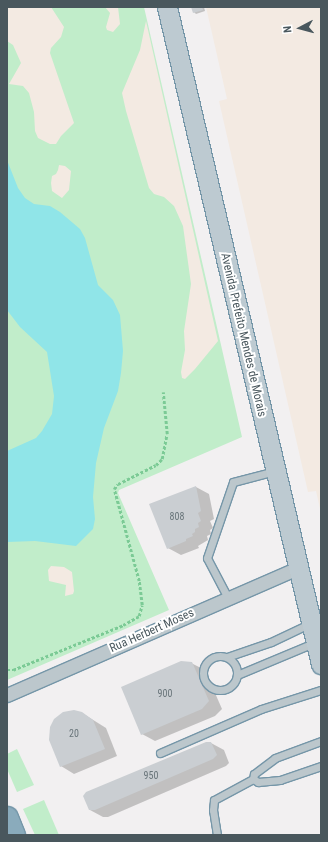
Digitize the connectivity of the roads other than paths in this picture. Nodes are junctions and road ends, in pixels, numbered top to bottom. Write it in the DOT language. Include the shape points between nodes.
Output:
graph roads {
  1 [pos="167,7"];
  2 [pos="275,471"];
  3 [pos="298,568"];
  4 [pos="228,598"];
  5 [pos="312,623"];
  6 [pos="316,642"];
  7 [pos="227,657"];
  8 [pos="321,664"];
  9 [pos="237,675"];
  10 [pos="321,690"];
  11 [pos="7,695"];
  12 [pos="321,741"];
  13 [pos="160,753"];
  14 [pos="321,766"];
  15 [pos="253,779"];
  16 [pos="7,818"];
  17 [pos="14,835"];
  18 [pos="217,835"];
  1 -- 2 [label="street, Avenida Prefeito Mendes de Morais"];
  2 -- 3 [label="street, Avenida Prefeito Mendes de Morais"];
  2 -- 4 [label="lane" via="233,482 207,558"];
  3 -- 4 [label="street, Rua Herbert Moses"];
  3 -- 5 [label="street, Avenida Prefeito Mendes de Morais"];
  4 -- 11 [label="street, Rua Herbert Moses"];
  5 -- 6 [label="street, Avenida Prefeito Mendes de Morais"];
  5 -- 7 [label="lane" via="271,642"];
  6 -- 8 [label="street, Avenida Prefeito Mendes de Morais"];
  6 -- 9 [label="lane"];
  7 -- 9 [label="lane" via="234,663"];
  7 -- 9 [label="lane" via="219,656 209,660 204,671 206,682 214,689 225,689 234,683"];
  10 -- 13 [label="lane" via="261,709"];
  12 -- 15 [label="lane" via="275,758 254,774"];
  14 -- 15 [label="lane" via="280,780 258,782"];
  15 -- 18 [label="lane" via="214,800"];
  16 -- 17 [label="highway"];
}
